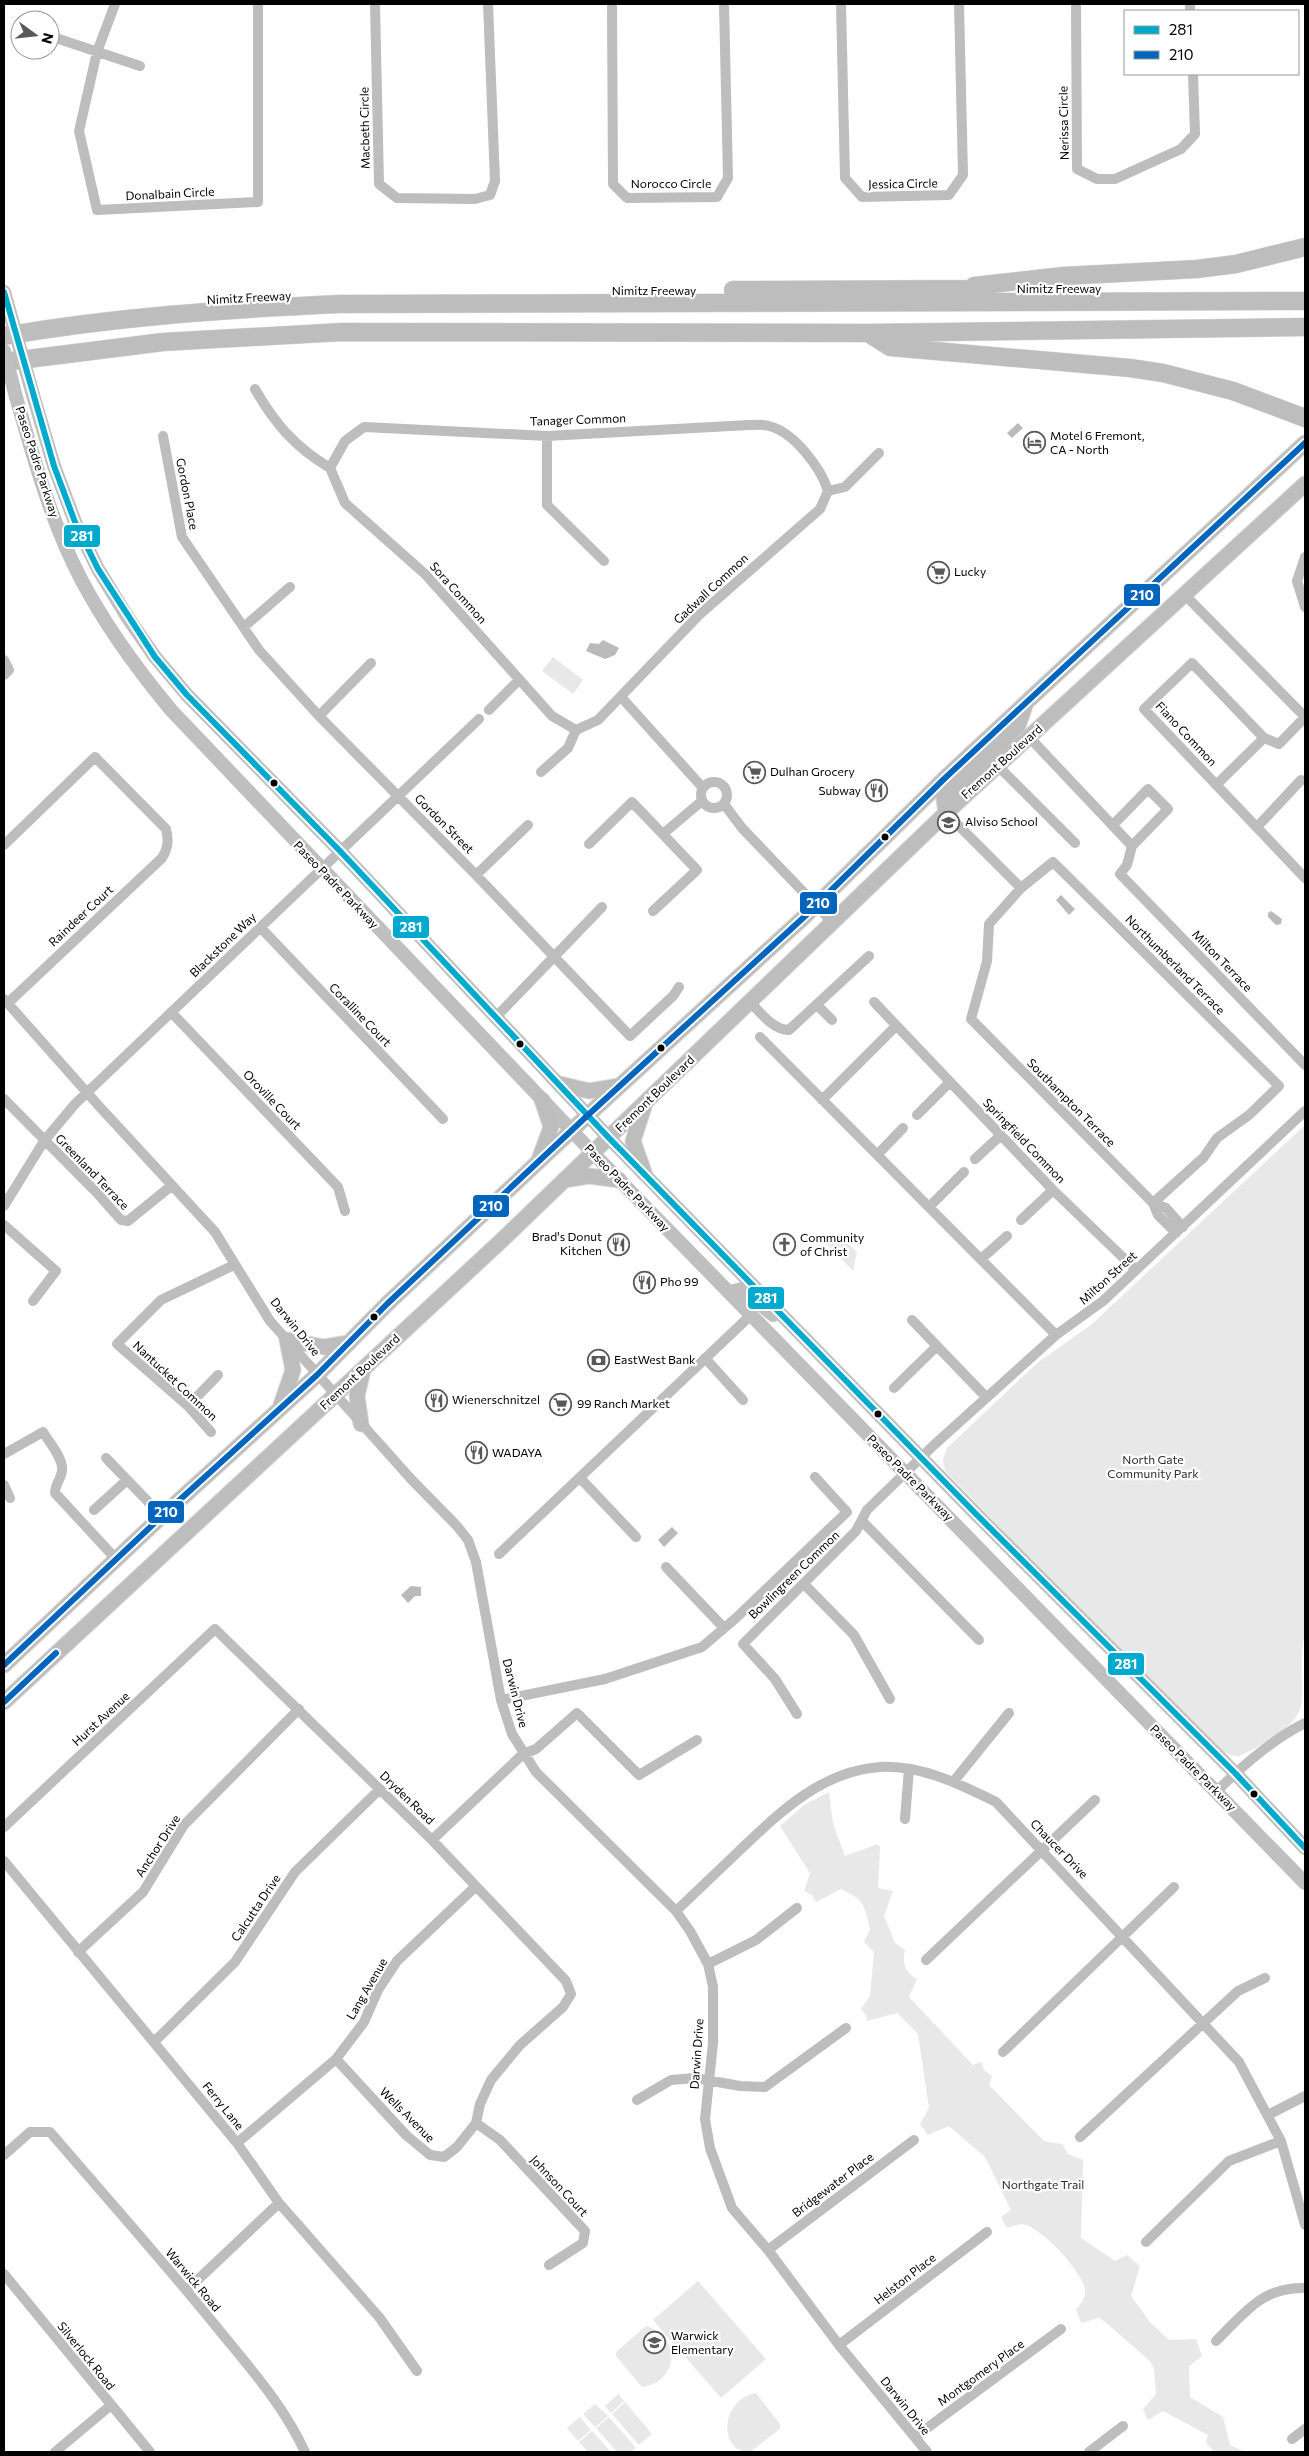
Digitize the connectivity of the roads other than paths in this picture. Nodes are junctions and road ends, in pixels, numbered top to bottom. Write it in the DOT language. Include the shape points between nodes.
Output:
graph roads {
  1 [pos="115,4"];
  2 [pos="258,4"];
  3 [pos="375,4"];
  4 [pos="488,4"];
  5 [pos="612,4"];
  6 [pos="724,4"];
  7 [pos="841,4"];
  8 [pos="959,4"];
  9 [pos="1076,4"];
  10 [pos="60,39"];
  11 [pos="97,52"];
  12 [pos="140,66"];
  13 [pos="1193,75"];
  14 [pos="1305,248"];
  15 [pos="946,289"];
  16 [pos="1305,290"];
  17 [pos="4,292"];
  18 [pos="1305,301"];
  19 [pos="4,324"];
  20 [pos="1305,327"];
  21 [pos="868,333"];
  22 [pos="4,336"];
  23 [pos="4,351"];
  24 [pos="4,362"];
  25 [pos="255,389"];
  26 [pos="1305,418"];
  27 [pos="163,436"];
  28 [pos="547,436"];
  29 [pos="1305,443"];
  30 [pos="879,453"];
  31 [pos="330,468"];
  32 [pos="1305,484"];
  33 [pos="828,491"];
  34 [pos="1305,557"];
  35 [pos="604,561"];
  36 [pos="290,587"];
  37 [pos="1184,594"];
  38 [pos="1305,607"];
  39 [pos="245,626"];
  40 [pos="4,660"];
  41 [pos="371,663"];
  42 [pos="4,675"];
  43 [pos="519,680"];
  44 [pos="622,698"];
  45 [pos="1027,702"];
  46 [pos="488,710"];
  47 [pos="319,716"];
  48 [pos="1305,717"];
  49 [pos="479,719"];
  50 [pos="576,730"];
  51 [pos="1029,738"];
  52 [pos="1264,738"];
  53 [pos="998,766"];
  54 [pos="541,772"];
  55 [pos="1302,780"];
  56 [pos="1216,785"];
  57 [pos="703,788"];
  58 [pos="398,795"];
  59 [pos="702,801"];
  60 [pos="724,804"];
  61 [pos="946,813"];
  62 [pos="1113,825"];
  63 [pos="528,826"];
  64 [pos="1257,827"];
  65 [pos="664,834"];
  66 [pos="1075,843"];
  67 [pos="589,844"];
  68 [pos="4,845"];
  69 [pos="1132,846"];
  70 [pos="340,851"];
  71 [pos="320,869"];
  72 [pos="476,874"];
  73 [pos="1305,878"];
  74 [pos="1021,888"];
  75 [pos="816,905"];
  76 [pos="602,906"];
  77 [pos="653,911"];
  78 [pos="832,922"];
  79 [pos="260,927"];
  80 [pos="553,956"];
  81 [pos="869,956"];
  82 [pos="679,987"];
  83 [pos="6,1001"];
  84 [pos="749,1001"];
  85 [pos="874,1002"];
  86 [pos="816,1005"];
  87 [pos="171,1012"];
  88 [pos="497,1016"];
  89 [pos="832,1020"];
  90 [pos="896,1026"];
  91 [pos="760,1037"];
  92 [pos="1305,1065"];
  93 [pos="950,1082"];
  94 [pos="560,1084"];
  95 [pos="620,1086"];
  96 [pos="87,1092"];
  97 [pos="4,1099"];
  98 [pos="542,1100"];
  99 [pos="822,1100"];
  100 [pos="646,1101"];
  101 [pos="1305,1111"];
  102 [pos="588,1115"];
  103 [pos="917,1115"];
  104 [pos="442,1119"];
  105 [pos="902,1128"];
  106 [pos="572,1131"];
  107 [pos="1000,1135"];
  108 [pos="609,1138"];
  109 [pos="44,1140"];
  110 [pos="593,1153"];
  111 [pos="877,1155"];
  112 [pos="976,1159"];
  113 [pos="536,1165"];
  114 [pos="644,1172"];
  115 [pos="964,1172"];
  116 [pos="564,1180"];
  117 [pos="619,1180"];
  118 [pos="171,1186"];
  119 [pos="1053,1190"];
  120 [pos="7,1194"];
  121 [pos="1153,1203"];
  122 [pos="4,1206"];
  123 [pos="929,1207"];
  124 [pos="345,1210"];
  125 [pos="1021,1220"];
  126 [pos="4,1225"];
  127 [pos="1179,1230"];
  128 [pos="1007,1236"];
  129 [pos="981,1260"];
  130 [pos="234,1265"];
  131 [pos="1136,1270"];
  132 [pos="729,1292"];
  133 [pos="33,1301"];
  134 [pos="751,1314"];
  135 [pos="912,1320"];
  136 [pos="803,1334"];
  137 [pos="1056,1335"];
  138 [pos="287,1340"];
  139 [pos="349,1343"];
  140 [pos="937,1346"];
  141 [pos="705,1358"];
  142 [pos="364,1369"];
  143 [pos="218,1375"];
  144 [pos="317,1375"];
  145 [pos="894,1388"];
  146 [pos="336,1396"];
  147 [pos="985,1396"];
  148 [pos="743,1400"];
  149 [pos="188,1406"];
  150 [pos="279,1409"];
  151 [pos="361,1424"];
  152 [pos="211,1432"];
  153 [pos="4,1454"];
  154 [pos="921,1457"];
  155 [pos="106,1458"];
  156 [pos="905,1473"];
  157 [pos="815,1477"];
  158 [pos="580,1478"];
  159 [pos="127,1480"];
  160 [pos="4,1485"];
  161 [pos="10,1498"];
  162 [pos="94,1510"];
  163 [pos="162,1516"];
  164 [pos="863,1522"];
  165 [pos="636,1537"];
  166 [pos="499,1554"];
  167 [pos="116,1559"];
  168 [pos="666,1567"];
  169 [pos="804,1584"];
  170 [pos="724,1628"];
  171 [pos="215,1629"];
  172 [pos="979,1640"];
  173 [pos="5,1661"];
  174 [pos="890,1698"];
  175 [pos="501,1700"];
  176 [pos="4,1702"];
  177 [pos="299,1709"];
  178 [pos="1009,1713"];
  179 [pos="797,1714"];
  180 [pos="1305,1723"];
  181 [pos="697,1740"];
  182 [pos="523,1754"];
  183 [pos="909,1769"];
  184 [pos="1235,1773"];
  185 [pos="954,1781"];
  186 [pos="380,1789"];
  187 [pos="1217,1791"];
  188 [pos="1095,1800"];
  189 [pos="905,1819"];
  190 [pos="4,1828"];
  191 [pos="432,1840"];
  192 [pos="1305,1848"];
  193 [pos="1041,1849"];
  194 [pos="4,1862"];
  195 [pos="1305,1883"];
  196 [pos="475,1887"];
  197 [pos="1174,1887"];
  198 [pos="797,1908"];
  199 [pos="676,1911"];
  200 [pos="1123,1936"];
  201 [pos="78,1952"];
  202 [pos="926,1960"];
  203 [pos="708,1964"];
  204 [pos="1265,1978"];
  205 [pos="571,1994"];
  206 [pos="1203,2023"];
  207 [pos="846,2028"];
  208 [pos="154,2042"];
  209 [pos="1003,2052"];
  210 [pos="336,2059"];
  211 [pos="708,2079"];
  212 [pos="1305,2096"];
  213 [pos="637,2100"];
  214 [pos="1268,2116"];
  215 [pos="476,2123"];
  216 [pos="1080,2137"];
  217 [pos="914,2140"];
  218 [pos="1281,2140"];
  219 [pos="237,2143"];
  220 [pos="4,2155"];
  221 [pos="279,2203"];
  222 [pos="1305,2224"];
  223 [pos="987,2232"];
  224 [pos="1146,2242"];
  225 [pos="768,2250"];
  226 [pos="549,2266"];
  227 [pos="4,2274"];
  228 [pos="1305,2288"];
  229 [pos="187,2290"];
  230 [pos="1061,2329"];
  231 [pos="1216,2342"];
  232 [pos="839,2346"];
  233 [pos="417,2371"];
  234 [pos="110,2406"];
  235 [pos="1123,2426"];
  236 [pos="1305,2429"];
  237 [pos="915,2437"];
  238 [pos="1292,2439"];
  239 [pos="55,2452"];
  240 [pos="150,2452"];
  241 [pos="305,2452"];
  242 [pos="927,2452"];
  243 [pos="1089,2452"];
  1 -- 11 [label="street, Donalbain Circle"];
  2 -- 11 [label="street, Donalbain Circle" via="258,202 97,210 79,131"];
  3 -- 4 [label="street, Macbeth Circle" via="379,184 397,198 475,199 490,195 495,181"];
  5 -- 6 [label="street, Norocco Circle" via="613,184 627,198 717,197 728,178"];
  7 -- 8 [label="street, Jessica Circle" via="846,178 862,197 949,195 964,175"];
  9 -- 13 [label="street, Nerissa Circle" via="1077,169 1097,179 1115,179 1181,149 1195,134"];
  10 -- 11 [label="street"];
  11 -- 12 [label="street"];
  14 -- 15 [label="highway" via="1236,264 1197,269 1064,276"];
  15 -- 16 [label="highway, Nimitz Freeway"];
  15 -- 19 [label="highway, Nimitz Freeway" via="415,292 250,297 161,303"];
  17 -- 70 [label="main road, Paseo Padre Parkway, bridge" via="54,466 75,522 98,569 128,618 187,695"];
  18 -- 22 [label="highway" via="340,304 234,308 137,317"];
  20 -- 21 [label="highway"];
  21 -- 24 [label="highway" via="342,332 163,342"];
  21 -- 26 [label="highway" via="890,348 1130,368 1190,378"];
  23 -- 71 [label="main road, Paseo Padre Parkway, bridge" via="38,474 58,528 81,579 109,628 171,710"];
  25 -- 31 [label="street" via="271,417 308,455"];
  27 -- 39 [label="street, Gordon Place" via="182,537"];
  28 -- 31 [label="street, Tanager Common" via="364,427 345,441"];
  28 -- 33 [label="street, Tanager Common" via="769,426 789,435 817,466"];
  28 -- 35 [label="street" via="547,505"];
  29 -- 45 [label="main road"];
  30 -- 33 [label="street" via="845,486"];
  31 -- 43 [label="street, Sora Common" via="345,503 425,574"];
  32 -- 37 [label="main road, Fremont Boulevard"];
  33 -- 44 [label="street, Gadwall Common" via="820,509 699,615"];
  34 -- 38 [label="street" via="1297,581"];
  36 -- 39 [label="street"];
  37 -- 48 [label="street"];
  37 -- 51 [label="main road, Fremont Boulevard"];
  39 -- 47 [label="street, Gordon Street" via="259,650"];
  40 -- 42 [label="street" via="9,670"];
  41 -- 47 [label="street"];
  43 -- 46 [label="street"];
  43 -- 50 [label="street, Sora Common" via="552,716"];
  44 -- 50 [label="street, Gadwall Common" via="598,720"];
  44 -- 57 [label="street"];
  45 -- 61 [label="main road" via="1018,726 946,794"];
  45 -- 75 [label="main road"];
  47 -- 58 [label="street, Gordon Street"];
  48 -- 52 [label="street" via="1279,744"];
  49 -- 58 [label="street, Blackstone Way"];
  50 -- 54 [label="street" via="568,748"];
  51 -- 53 [label="main road, Fremont Boulevard"];
  51 -- 62 [label="street"];
  52 -- 56 [label="street"];
  52 -- 56 [label="street, Fiano Common" via="1192,663 1144,709"];
  53 -- 61 [label="main road, Fremont Boulevard"];
  53 -- 66 [label="street"];
  55 -- 64 [label="street"];
  56 -- 64 [label="street, Fiano Common"];
  57 -- 59 [label="street"];
  57 -- 60 [label="street" via="710,782 722,784 727,794"];
  58 -- 70 [label="street, Blackstone Way"];
  58 -- 72 [label="street, Gordon Street"];
  59 -- 60 [label="street" via="710,808 718,809"];
  59 -- 65 [label="street"];
  60 -- 75 [label="street" via="742,828"];
  61 -- 74 [label="street"];
  61 -- 78 [label="main road, Fremont Boulevard"];
  62 -- 69 [label="street"];
  62 -- 69 [label="street" via="1148,789 1168,809"];
  63 -- 72 [label="street"];
  64 -- 73 [label="street, Fiano Common"];
  65 -- 67 [label="street" via="632,802"];
  65 -- 77 [label="street" via="697,870"];
  68 -- 83 [label="street, Raindeer Court" via="95,757 166,829 168,845 162,858"];
  69 -- 92 [label="street, Milton Terrace" via="1127,865 1120,874"];
  70 -- 71 [label="street, Blackstone Way"];
  70 -- 88 [label="main road, Paseo Padre Parkway"];
  71 -- 79 [label="street, Blackstone Way"];
  71 -- 98 [label="main road, Paseo Padre Parkway"];
  72 -- 80 [label="street, Gordon Street"];
  74 -- 121 [label="street, Southampton Terrace" via="989,924 987,961 971,1019"];
  74 -- 121 [label="street, Northumberland Terrace" via="1053,862 1279,1086 1250,1115 1217,1138 1204,1157"];
  75 -- 78 [label="street"];
  75 -- 95 [label="main road"];
  76 -- 80 [label="street"];
  78 -- 84 [label="main road, Fremont Boulevard"];
  79 -- 87 [label="street, Blackstone Way"];
  79 -- 104 [label="street, Coralline Court"];
  80 -- 82 [label="street, Gordon Street" via="630,1036"];
  80 -- 88 [label="street"];
  81 -- 86 [label="street"];
  83 -- 96 [label="street, Darwin Drive"];
  84 -- 86 [label="street" via="772,1023 785,1030 796,1026"];
  84 -- 100 [label="main road, Fremont Boulevard"];
  85 -- 90 [label="street, Springfield Common"];
  86 -- 89 [label="street"];
  87 -- 96 [label="street, Blackstone Way"];
  87 -- 124 [label="street, Oroville Court" via="338,1187"];
  88 -- 94 [label="main road, Paseo Padre Parkway"];
  90 -- 93 [label="street, Springfield Common"];
  90 -- 99 [label="street"];
  91 -- 99 [label="street"];
  93 -- 103 [label="street"];
  93 -- 107 [label="street, Springfield Common"];
  94 -- 95 [label="main road" via="589,1091"];
  94 -- 102 [label="main road, Paseo Padre Parkway"];
  95 -- 102 [label="main road"];
  96 -- 109 [label="street, Blackstone Way"];
  96 -- 118 [label="street, Darwin Drive"];
  97 -- 109 [label="street"];
  98 -- 106 [label="main road, Paseo Padre Parkway"];
  98 -- 113 [label="main road" via="551,1127"];
  99 -- 111 [label="street"];
  100 -- 108 [label="main road, Fremont Boulevard"];
  100 -- 114 [label="main road" via="633,1141"];
  101 -- 127 [label="street, Milton Street"];
  102 -- 106 [label="main road"];
  102 -- 108 [label="main road, Paseo Padre Parkway"];
  105 -- 111 [label="street"];
  106 -- 110 [label="main road, Paseo Padre Parkway"];
  106 -- 113 [label="main road"];
  107 -- 112 [label="street"];
  107 -- 119 [label="street, Springfield Common"];
  108 -- 110 [label="main road, Fremont Boulevard"];
  108 -- 114 [label="main road, Paseo Padre Parkway"];
  109 -- 118 [label="street, Greenland Terrace" via="124,1222"];
  109 -- 120 [label="street, Blackstone Way"];
  110 -- 116 [label="main road, Fremont Boulevard"];
  110 -- 117 [label="main road, Paseo Padre Parkway"];
  111 -- 123 [label="street"];
  113 -- 139 [label="main road"];
  114 -- 136 [label="main road, Paseo Padre Parkway"];
  115 -- 123 [label="street"];
  116 -- 117 [label="main road" via="589,1176"];
  116 -- 142 [label="main road, Fremont Boulevard"];
  117 -- 132 [label="main road, Paseo Padre Parkway"];
  118 -- 130 [label="street, Darwin Drive" via="215,1232"];
  119 -- 125 [label="street"];
  119 -- 131 [label="street, Springfield Common"];
  120 -- 122 [label="street, Blackstone Way"];
  121 -- 127 [label="street, Southampton Terrace" via="1166,1208"];
  123 -- 129 [label="street"];
  126 -- 133 [label="street" via="56,1270"];
  127 -- 131 [label="street, Milton Street"];
  128 -- 129 [label="street"];
  129 -- 137 [label="street"];
  130 -- 138 [label="street, Darwin Drive" via="270,1321"];
  130 -- 149 [label="street, Nantucket Common" via="161,1300 117,1344"];
  131 -- 137 [label="street, Milton Street" via="1103,1302"];
  132 -- 134 [label="main road, Paseo Padre Parkway"];
  132 -- 136 [label="main road" via="744,1290 776,1318"];
  134 -- 141 [label="street"];
  134 -- 156 [label="main road, Paseo Padre Parkway"];
  135 -- 140 [label="street"];
  136 -- 154 [label="main road, Paseo Padre Parkway"];
  137 -- 147 [label="street, Milton Street"];
  138 -- 139 [label="main road" via="324,1347"];
  138 -- 144 [label="street, Darwin Drive"];
  138 -- 150 [label="main road" via="293,1370"];
  139 -- 144 [label="main road"];
  140 -- 145 [label="street"];
  140 -- 147 [label="street"];
  141 -- 148 [label="street"];
  141 -- 158 [label="street"];
  142 -- 146 [label="main road, Fremont Boulevard"];
  142 -- 151 [label="main road" via="356,1396"];
  143 -- 149 [label="street"];
  144 -- 146 [label="street, Darwin Drive"];
  144 -- 150 [label="main road"];
  146 -- 151 [label="street, Darwin Drive"];
  146 -- 176 [label="main road, Fremont Boulevard"];
  147 -- 154 [label="street, Milton Street"];
  149 -- 152 [label="street, Nantucket Common"];
  150 -- 163 [label="main road"];
  151 -- 175 [label="street, Darwin Drive" via="468,1540 476,1562"];
  153 -- 167 [label="street" via="43,1432 61,1462 62,1472 55,1485 55,1494"];
  154 -- 156 [label="street, Bowlingreen Common"];
  154 -- 184 [label="main road, Paseo Padre Parkway"];
  155 -- 159 [label="street"];
  156 -- 164 [label="street, Bowlingreen Common" via="867,1510"];
  156 -- 187 [label="main road, Paseo Padre Parkway"];
  157 -- 170 [label="street" via="846,1512"];
  158 -- 165 [label="street"];
  158 -- 166 [label="street"];
  159 -- 162 [label="street"];
  159 -- 163 [label="street"];
  160 -- 161 [label="street"];
  163 -- 167 [label="main road"];
  164 -- 169 [label="street, Bowlingreen Common"];
  164 -- 172 [label="street"];
  167 -- 173 [label="main road"];
  168 -- 170 [label="street"];
  169 -- 174 [label="street" via="854,1635"];
  169 -- 179 [label="street, Bowlingreen Common" via="743,1644 775,1679"];
  170 -- 175 [label="street" via="702,1648 605,1679"];
  171 -- 177 [label="street, Dryden Road"];
  171 -- 190 [label="street, Hurst Avenue"];
  175 -- 182 [label="street, Darwin Drive" via="512,1734"];
  177 -- 186 [label="street, Dryden Road"];
  177 -- 201 [label="street, Anchor Drive" via="184,1825 143,1892"];
  178 -- 185 [label="street"];
  180 -- 184 [label="street"];
  181 -- 182 [label="street" via="639,1775 578,1713 536,1749"];
  182 -- 191 [label="street"];
  182 -- 199 [label="street, Darwin Drive" via="536,1772"];
  183 -- 185 [label="street, Chaucer Drive"];
  183 -- 189 [label="street"];
  183 -- 199 [label="street, Chaucer Drive" via="880,1767 849,1773 810,1790 781,1811"];
  184 -- 187 [label="street"];
  184 -- 192 [label="main road, Paseo Padre Parkway"];
  185 -- 193 [label="street, Chaucer Drive" via="996,1802"];
  186 -- 191 [label="street, Dryden Road"];
  186 -- 208 [label="street, Calcutta Drive" via="296,1872 236,1962"];
  187 -- 195 [label="main road, Paseo Padre Parkway"];
  188 -- 193 [label="street"];
  191 -- 196 [label="street, Dryden Road"];
  193 -- 200 [label="street, Chaucer Drive"];
  193 -- 202 [label="street"];
  194 -- 201 [label="street, Ferry Lane"];
  196 -- 205 [label="street, Dryden Road" via="566,1981"];
  196 -- 210 [label="street, Lang Avenue" via="397,1960 378,1990 364,2022"];
  197 -- 200 [label="street"];
  198 -- 203 [label="street" via="756,1940"];
  199 -- 203 [label="street, Darwin Drive"];
  200 -- 206 [label="street, Chaucer Drive"];
  200 -- 209 [label="street"];
  201 -- 208 [label="street, Ferry Lane"];
  203 -- 211 [label="street, Darwin Drive" via="713,1987 713,2044"];
  204 -- 206 [label="street" via="1238,1991"];
  205 -- 215 [label="street, Wells Avenue" via="563,2007 520,2045 491,2080"];
  206 -- 214 [label="street, Chaucer Drive" via="1239,2062"];
  206 -- 216 [label="street"];
  207 -- 211 [label="street" via="765,2087"];
  208 -- 219 [label="street, Ferry Lane"];
  210 -- 215 [label="street, Wells Avenue" via="406,2135 430,2155 444,2157 457,2147"];
  210 -- 219 [label="street, Lang Avenue"];
  211 -- 213 [label="street" via="671,2080"];
  211 -- 225 [label="street, Darwin Drive" via="705,2119 719,2176 732,2208"];
  212 -- 214 [label="street"];
  214 -- 218 [label="street, Chaucer Drive"];
  215 -- 226 [label="street, Johnson Court" via="500,2140 585,2232 583,2243"];
  217 -- 225 [label="street, Bridgewater Place"];
  218 -- 222 [label="street, Chaucer Drive"];
  218 -- 224 [label="street" via="1229,2161"];
  219 -- 221 [label="street, Ferry Lane"];
  220 -- 229 [label="street, Warwick Road" via="30,2132 50,2132"];
  221 -- 229 [label="street"];
  221 -- 233 [label="street, Ferry Lane" via="379,2317"];
  223 -- 232 [label="street, Helston Place"];
  225 -- 232 [label="street, Darwin Drive"];
  227 -- 234 [label="street, Silverlock Road"];
  228 -- 231 [label="street" via="1286,2287 1260,2298"];
  229 -- 241 [label="street, Warwick Road" via="268,2390"];
  230 -- 237 [label="street, Montgomery Place"];
  232 -- 237 [label="street, Darwin Drive"];
  234 -- 239 [label="street"];
  234 -- 240 [label="street, Silverlock Road"];
  235 -- 243 [label="street"];
  236 -- 238 [label="street"];
  237 -- 242 [label="street, Darwin Drive"];
}
